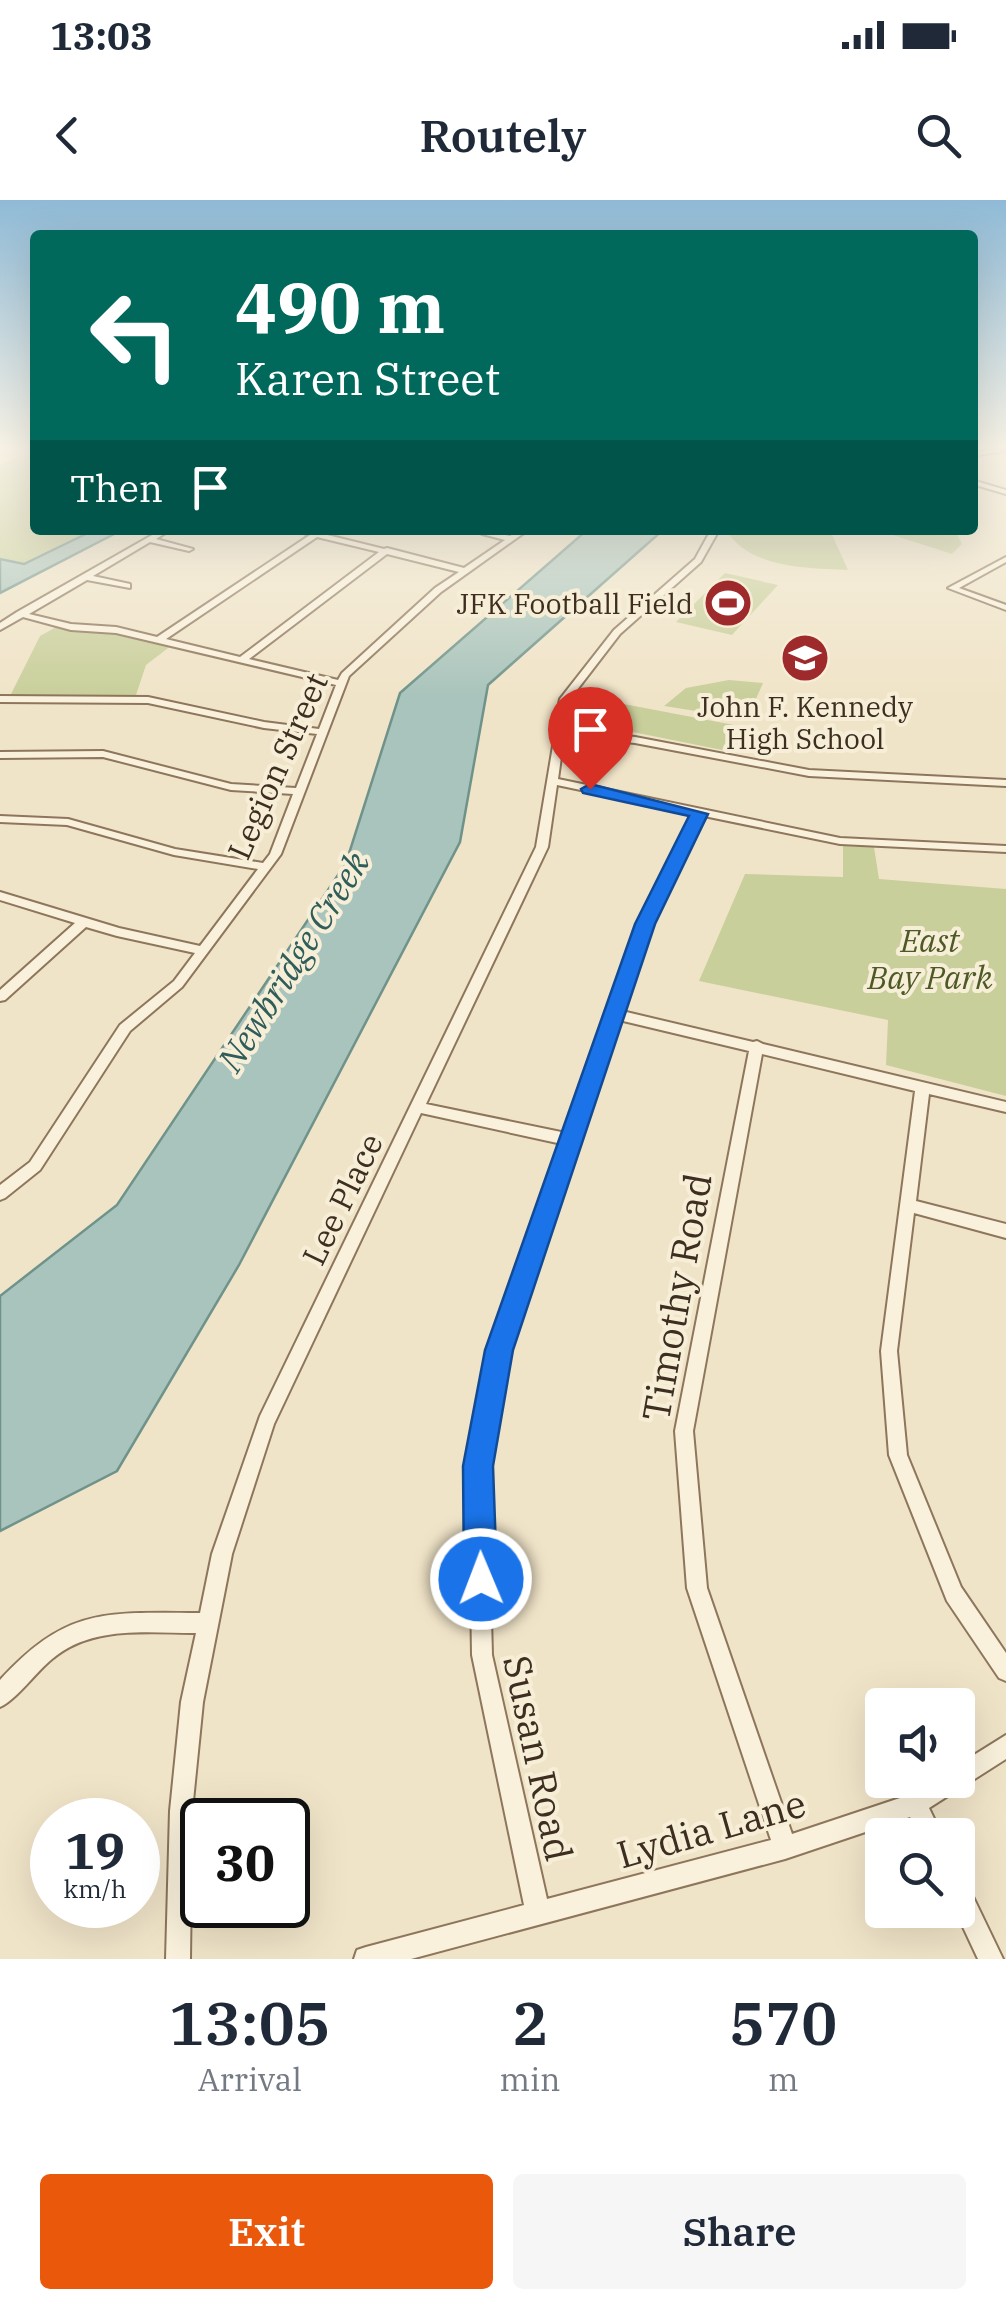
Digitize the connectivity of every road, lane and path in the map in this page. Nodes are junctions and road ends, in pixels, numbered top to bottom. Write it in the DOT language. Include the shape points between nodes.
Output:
graph roads {
  1 [pos="158,535"];
  2 [pos="315,535"];
  3 [pos="320,535"];
  4 [pos="496,535"];
  5 [pos="517,535"];
  6 [pos="711,535"];
  7 [pos="511,539"];
  8 [pos="150,540"];
  9 [pos="189,549"];
  10 [pos="388,550"];
  11 [pos="1006,559"];
  12 [pos="465,571"];
  13 [pos="86,577"];
  14 [pos="128,586"];
  15 [pos="1006,608"];
  16 [pos="20,614"];
  17 [pos="0,626"];
  18 [pos="159,640"];
  19 [pos="242,660"];
  20 [pos="339,683"];
  21 [pos="0,699"];
  22 [pos="322,732"];
  23 [pos="558,732"];
  24 [pos="0,755"];
  25 [pos="553,781"];
  26 [pos="1006,784"];
  27 [pos="300,791"];
  28 [pos="700,814"];
  29 [pos="0,818"];
  30 [pos="1006,850"];
  31 [pos="266,867"];
  32 [pos="0,896"];
  33 [pos="84,922"];
  34 [pos="204,950"];
  35 [pos="0,997"];
  36 [pos="614,1014"];
  37 [pos="758,1046"];
  38 [pos="923,1086"];
  39 [pos="418,1106"];
  40 [pos="1006,1107"];
  41 [pos="570,1140"];
  42 [pos="0,1194"];
  43 [pos="908,1205"];
  44 [pos="1006,1231"];
  45 [pos="208,1623"];
  46 [pos="1006,1671"];
  47 [pos="0,1696"];
  48 [pos="1006,1746"];
  49 [pos="975,1765"];
  50 [pos="924,1798"];
  51 [pos="915,1804"];
  52 [pos="922,1818"];
  53 [pos="784,1848"];
  54 [pos="538,1914"];
  55 [pos="975,1926"];
  56 [pos="178,1959"];
  57 [pos="366,1959"];
  58 [pos="991,1959"];
  1 -- 8 [label="street"];
  2 -- 18 [label="street"];
  3 -- 10 [label="street"];
  4 -- 7 [label="street"];
  5 -- 7 [label="street, Legion Street"];
  6 -- 23 [label="street, Lee Place" via="698,560 617,632 583,675 562,706"];
  7 -- 12 [label="street, Legion Street"];
  8 -- 9 [label="street"];
  8 -- 13 [label="street"];
  10 -- 12 [label="street"];
  10 -- 19 [label="street"];
  11 -- 15 [label="street" via="952,588"];
  12 -- 20 [label="street, Legion Street"];
  13 -- 14 [label="street"];
  13 -- 16 [label="street"];
  16 -- 17 [label="street"];
  16 -- 18 [label="street"];
  18 -- 19 [label="street"];
  19 -- 20 [label="street"];
  20 -- 22 [label="street, Legion Street"];
  21 -- 22 [label="street" via="148,700"];
  22 -- 27 [label="street, Legion Street"];
  23 -- 25 [label="street, Lee Place"];
  23 -- 26 [label="street" via="809,773"];
  24 -- 27 [label="street" via="103,754 230,786"];
  25 -- 28 [label="street"];
  25 -- 39 [label="street, Lee Place" via="542,846"];
  27 -- 31 [label="street, Legion Street"];
  28 -- 30 [label="street" via="840,841"];
  28 -- 36 [label="street, Susan Road" via="645,924"];
  29 -- 31 [label="street" via="68,822 174,852"];
  31 -- 34 [label="street, Legion Street"];
  32 -- 33 [label="street"];
  33 -- 34 [label="street"];
  33 -- 35 [label="street"];
  34 -- 42 [label="street, Legion Street" via="178,984 125,1028 57,1139"];
  36 -- 37 [label="street"];
  36 -- 41 [label="street, Susan Road"];
  37 -- 38 [label="street"];
  37 -- 53 [label="street, Timothy Road" via="684,1432 698,1588"];
  38 -- 40 [label="street"];
  38 -- 43 [label="street"];
  39 -- 41 [label="street"];
  39 -- 45 [label="street, Lee Place" via="266,1422 222,1554"];
  41 -- 54 [label="street, Susan Road" via="499,1350 478,1466 482,1654"];
  43 -- 44 [label="street"];
  43 -- 46 [label="street" via="889,1351 898,1454 954,1594"];
  45 -- 47 [label="street" via="78,1629 28,1663"];
  45 -- 56 [label="street, Lee Place" via="181,1811"];
  48 -- 49 [label="street, Lydia Lane"];
  50 -- 51 [label="street, Lydia Lane"];
  51 -- 52 [label="street"];
  51 -- 53 [label="street, Lydia Lane"];
  53 -- 54 [label="street, Lydia Lane"];
  54 -- 57 [label="street, Lydia Lane"];
  55 -- 58 [label="street"];
}
